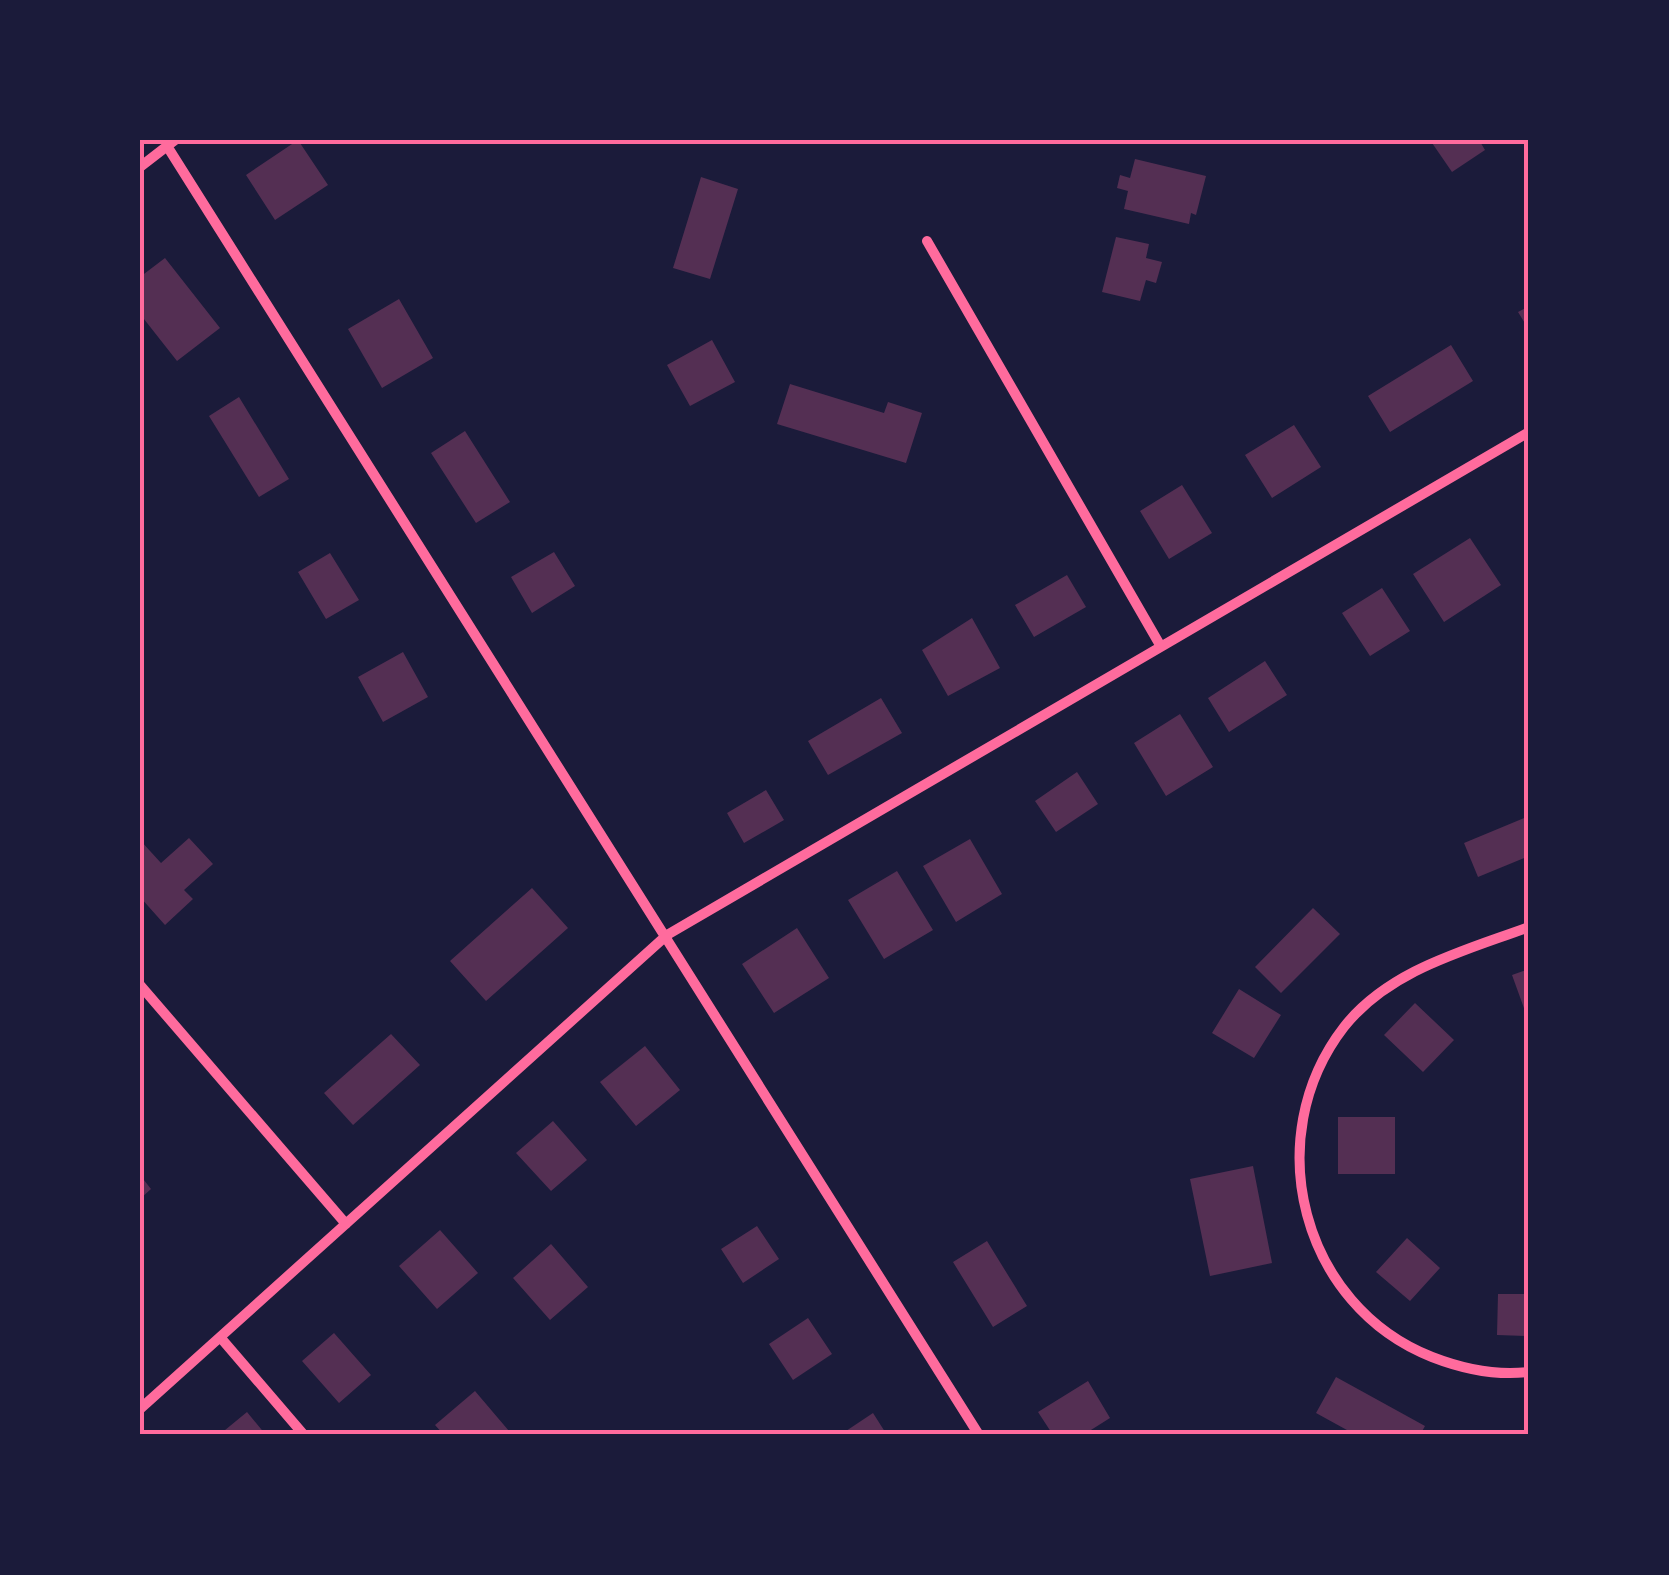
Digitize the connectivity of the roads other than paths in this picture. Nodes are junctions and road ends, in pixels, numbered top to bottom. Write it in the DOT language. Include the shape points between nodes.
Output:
graph roads {
  1 [pos="171,143"];
  2 [pos="140,167"];
  3 [pos="927,241"];
  4 [pos="1529,432"];
  5 [pos="1160,645"];
  6 [pos="1529,927"];
  7 [pos="667,935"];
  8 [pos="140,986"];
  9 [pos="346,1224"];
  10 [pos="220,1337"];
  11 [pos="1529,1372"];
  12 [pos="140,1409"];
  13 [pos="304,1435"];
  14 [pos="979,1435"];
  1 -- 2 [label="street"];
  1 -- 7 [label="street"];
  3 -- 5 [label="street"];
  4 -- 5 [label="street"];
  5 -- 7 [label="street"];
  6 -- 11 [label="street" via="1429,964 1383,990 1344,1027 1317,1072 1301,1123 1298,1176 1324,1260 1366,1317 1409,1348 1458,1367"];
  7 -- 9 [label="street"];
  7 -- 14 [label="street"];
  8 -- 9 [label="street"];
  9 -- 10 [label="street"];
  10 -- 12 [label="street"];
  10 -- 13 [label="street"];
}
